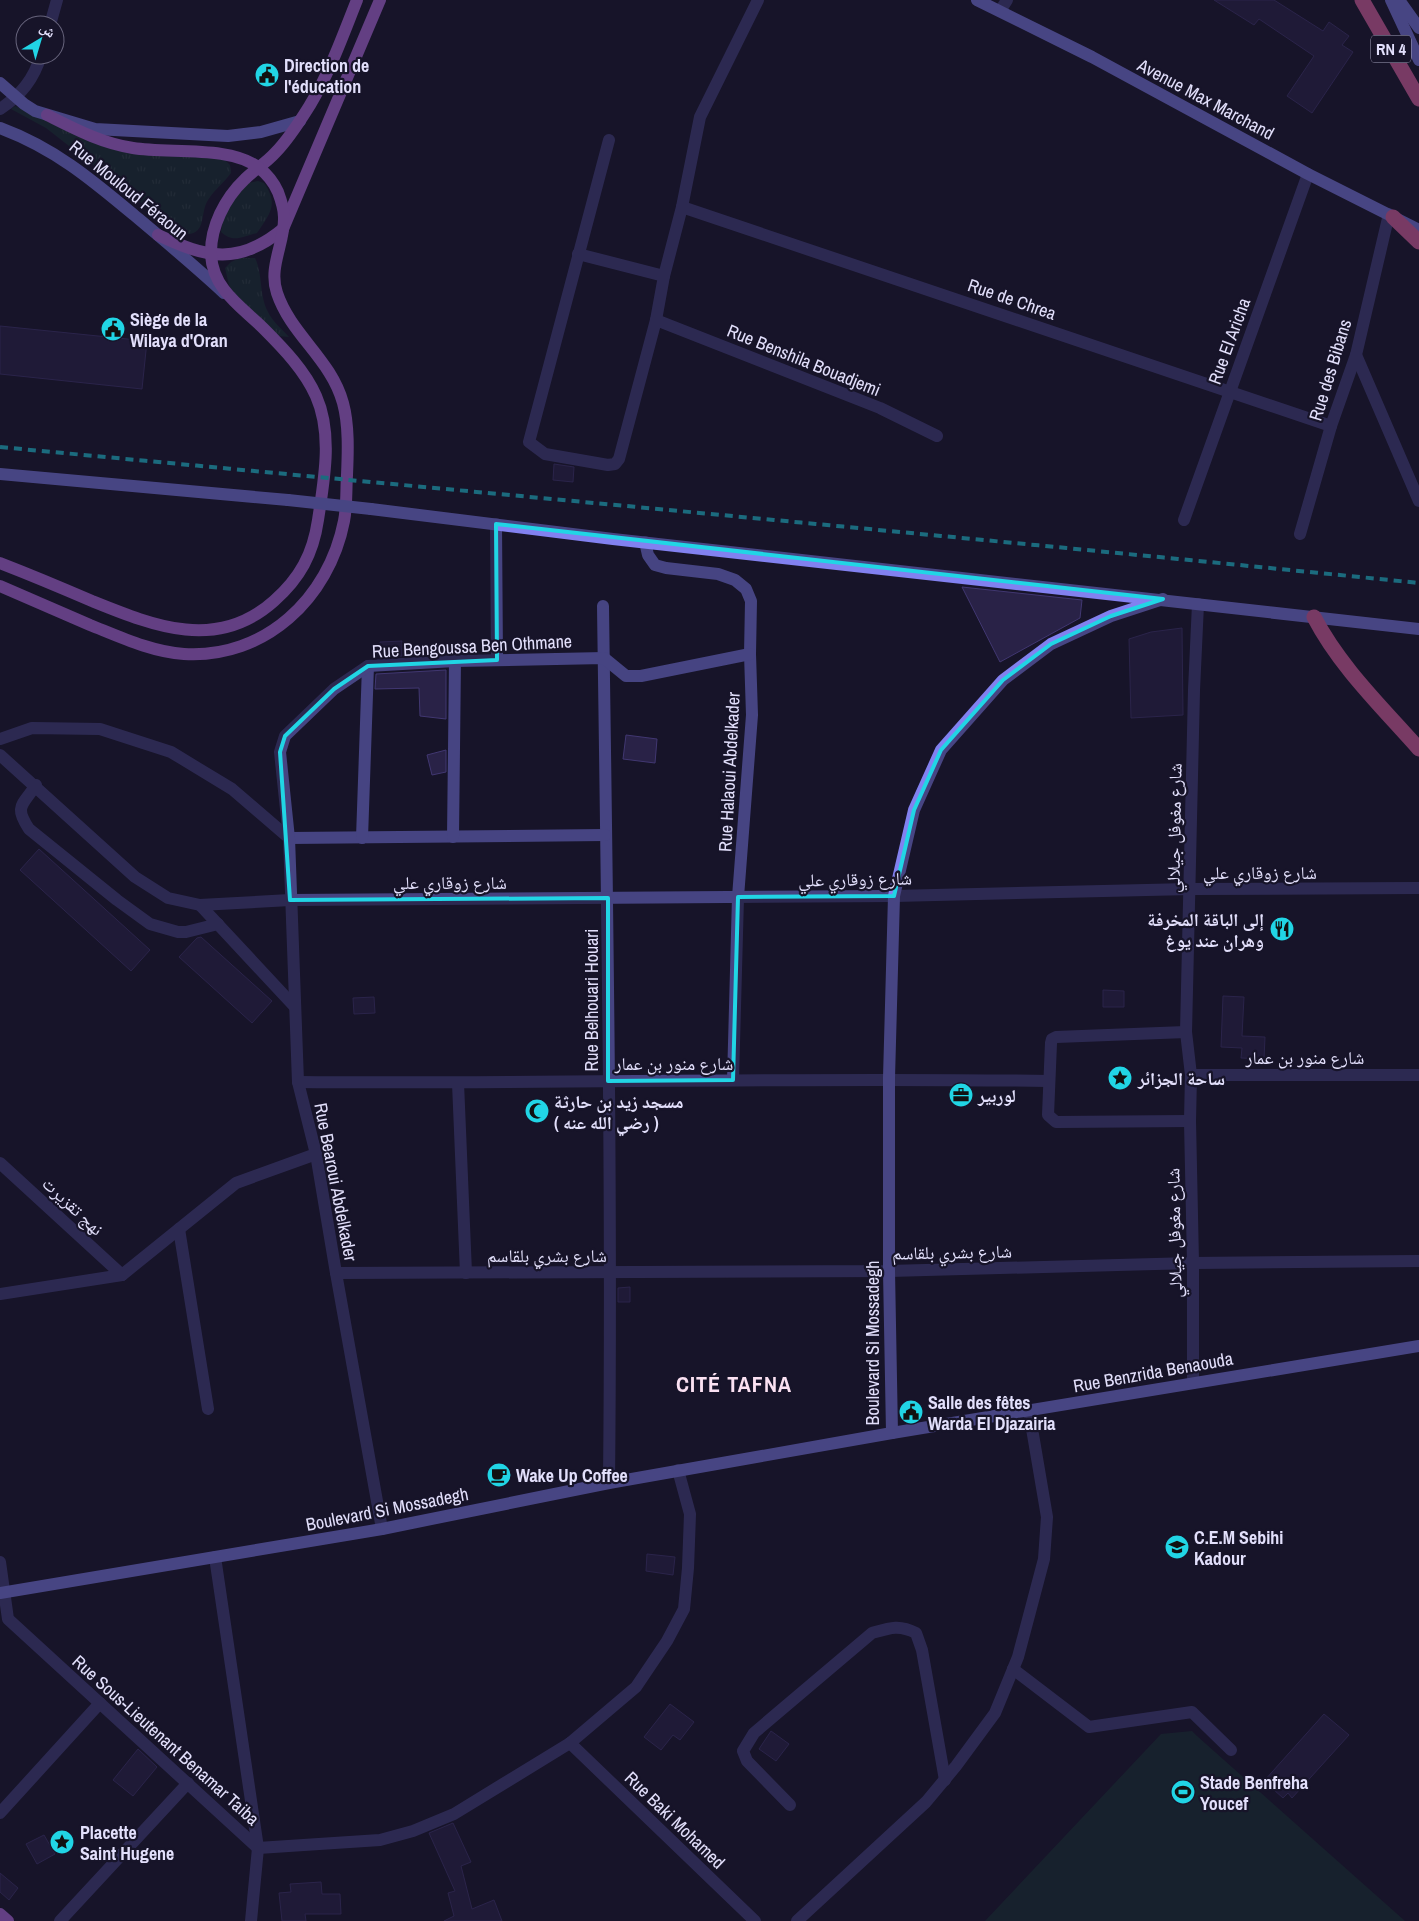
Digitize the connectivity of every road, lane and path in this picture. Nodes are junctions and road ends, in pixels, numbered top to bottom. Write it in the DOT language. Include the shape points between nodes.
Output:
graph roads {
  1 [pos="57,0"];
  2 [pos="357,0"];
  3 [pos="380,0"];
  4 [pos="758,0"];
  5 [pos="977,0"];
  6 [pos="1362,0"];
  7 [pos="1391,0"];
  8 [pos="1399,0"];
  9 [pos="1004,5"];
  10 [pos="53,15"];
  11 [pos="1419,28"];
  12 [pos="1419,60"];
  13 [pos="38,65"];
  14 [pos="0,83"];
  15 [pos="16,97"];
  16 [pos="1419,99"];
  17 [pos="0,109"];
  18 [pos="47,115"];
  19 [pos="300,121"];
  20 [pos="0,128"];
  21 [pos="609,140"];
  22 [pos="259,167"];
  23 [pos="1308,174"];
  24 [pos="682,207"];
  25 [pos="1391,216"];
  26 [pos="283,229"];
  27 [pos="1419,230"];
  28 [pos="158,235"];
  29 [pos="1419,242"];
  30 [pos="211,254"];
  31 [pos="578,254"];
  32 [pos="664,276"];
  33 [pos="226,294"];
  34 [pos="656,320"];
  35 [pos="1356,355"];
  36 [pos="1229,391"];
  37 [pos="1331,426"];
  38 [pos="937,436"];
  39 [pos="0,474"];
  40 [pos="1419,501"];
  41 [pos="1184,520"];
  42 [pos="496,524"];
  43 [pos="1300,534"];
  44 [pos="645,542"];
  45 [pos="0,563"];
  46 [pos="0,586"];
  47 [pos="1163,599"];
  48 [pos="1198,604"];
  49 [pos="603,606"];
  50 [pos="1314,617"];
  51 [pos="1419,629"];
  52 [pos="750,654"];
  53 [pos="604,658"];
  54 [pos="497,660"];
  55 [pos="456,661"];
  56 [pos="368,666"];
  57 [pos="0,739"];
  58 [pos="1419,749"];
  59 [pos="0,754"];
  60 [pos="36,785"];
  61 [pos="605,835"];
  62 [pos="289,838"];
  63 [pos="362,838"];
  64 [pos="453,838"];
  65 [pos="1419,888"];
  66 [pos="1190,889"];
  67 [pos="894,896"];
  68 [pos="738,897"];
  69 [pos="608,898"];
  70 [pos="290,900"];
  71 [pos="200,906"];
  72 [pos="218,924"];
  73 [pos="295,1007"];
  74 [pos="1186,1032"];
  75 [pos="1190,1075"];
  76 [pos="1419,1075"];
  77 [pos="889,1078"];
  78 [pos="733,1080"];
  79 [pos="608,1081"];
  80 [pos="1049,1081"];
  81 [pos="298,1082"];
  82 [pos="458,1083"];
  83 [pos="1190,1121"];
  84 [pos="316,1154"];
  85 [pos="0,1163"];
  86 [pos="179,1228"];
  87 [pos="1419,1261"];
  88 [pos="1193,1263"];
  89 [pos="889,1271"];
  90 [pos="466,1272"];
  91 [pos="336,1273"];
  92 [pos="611,1273"];
  93 [pos="122,1275"];
  94 [pos="0,1294"];
  95 [pos="1419,1346"];
  96 [pos="1192,1383"];
  97 [pos="208,1409"];
  98 [pos="1029,1412"];
  99 [pos="892,1433"];
  100 [pos="678,1470"];
  101 [pos="609,1483"];
  102 [pos="382,1529"];
  103 [pos="215,1557"];
  104 [pos="0,1562"];
  105 [pos="2,1593"];
  106 [pos="1013,1669"];
  107 [pos="100,1704"];
  108 [pos="570,1743"];
  109 [pos="1231,1750"];
  110 [pos="945,1780"];
  111 [pos="188,1783"];
  112 [pos="790,1805"];
  113 [pos="0,1814"];
  114 [pos="258,1848"];
  115 [pos="0,1914"];
  116 [pos="8,1921"];
  117 [pos="60,1921"];
  118 [pos="251,1921"];
  119 [pos="755,1921"];
  120 [pos="797,1921"];
  1 -- 10 [label="street"];
  2 -- 19 [label="main road" via="323,80"];
  3 -- 26 [label="main road"];
  4 -- 24 [label="street" via="700,117"];
  5 -- 9 [label="main road, Avenue Max Marchand"];
  6 -- 16 [label="highway, RN 4"];
  7 -- 12 [label="main road"];
  8 -- 11 [label="main road"];
  9 -- 23 [label="main road, Avenue Max Marchand" via="1092,57"];
  13 -- 15 [label="street" via="28,85"];
  14 -- 15 [label="main road"];
  15 -- 17 [label="street"];
  15 -- 18 [label="main road"];
  18 -- 19 [label="main road" via="103,130 209,136 252,133"];
  18 -- 22 [label="main road" via="93,138 120,146 227,154"];
  19 -- 22 [label="main road" via="277,152"];
  20 -- 28 [label="main road, Rue Mouloud Féraoun" via="32,141 70,163"];
  21 -- 31 [label="street"];
  22 -- 26 [label="main road" via="282,201"];
  22 -- 30 [label="main road" via="245,178 224,205"];
  23 -- 25 [label="main road, Avenue Max Marchand"];
  23 -- 36 [label="street, Rue El Aricha"];
  24 -- 32 [label="street"];
  24 -- 36 [label="street, Rue de Chrea"];
  25 -- 27 [label="main road, Avenue Max Marchand"];
  25 -- 29 [label="highway"];
  25 -- 35 [label="street, Rue des Bibans"];
  26 -- 30 [label="main road" via="257,247"];
  26 -- 46 [label="main road" via="276,256 276,290 296,328 326,364 336,382 344,405 347,433 345,519 334,555 309,598 295,614 263,637 226,650 185,654 166,652 130,640"];
  28 -- 30 [label="main road" via="194,251"];
  28 -- 33 [label="main road, Rue Mouloud Féraoun"];
  30 -- 33 [label="main road"];
  31 -- 32 [label="street"];
  31 -- 34 [label="street" via="529,442 535,448 545,454 615,464"];
  32 -- 34 [label="street"];
  33 -- 45 [label="main road" via="299,368 321,410 325,461 318,523 304,568 290,587 246,621 195,632 151,624"];
  34 -- 38 [label="street, Rue Benshila Bouadjemi" via="880,408"];
  35 -- 37 [label="street, Rue des Bibans"];
  35 -- 40 [label="street"];
  36 -- 37 [label="street, Rue de Chrea"];
  36 -- 41 [label="street, Rue El Aricha"];
  37 -- 43 [label="street, Rue des Bibans"];
  39 -- 42 [label="main road, bridge" via="288,500"];
  42 -- 44 [label="main road"];
  42 -- 54 [label="street"];
  44 -- 47 [label="main road"];
  44 -- 52 [label="street, Rue Halaoui Abdelkader" via="655,565 718,574 735,580 746,589 750,601"];
  47 -- 48 [label="main road"];
  47 -- 67 [label="main road, Boulevard Si Mossadegh" via="1110,616 1051,644 1002,680 941,750 914,810"];
  48 -- 50 [label="main road"];
  48 -- 66 [label="street, شارع مغوفل جيلالي"];
  49 -- 53 [label="street, Rue Belhouari Houari"];
  50 -- 51 [label="main road"];
  50 -- 58 [label="highway" via="1338,656"];
  52 -- 53 [label="street" via="641,676 626,676"];
  52 -- 68 [label="street, Rue Halaoui Abdelkader" via="752,715"];
  53 -- 54 [label="street, Rue Bengoussa Ben Othmane"];
  53 -- 61 [label="street, Rue Belhouari Houari"];
  54 -- 55 [label="street, Rue Bengoussa Ben Othmane"];
  55 -- 56 [label="street, Rue Bengoussa Ben Othmane"];
  55 -- 64 [label="street"];
  56 -- 62 [label="street, Rue Bengoussa Ben Othmane" via="334,689 285,736 280,752"];
  56 -- 63 [label="street"];
  57 -- 62 [label="street" via="32,728 100,729 171,752 232,789"];
  59 -- 60 [label="street"];
  60 -- 71 [label="street" via="135,877 168,898"];
  60 -- 72 [label="street" via="20,807 20,815 29,828 116,900 150,924 178,932"];
  61 -- 64 [label="street"];
  61 -- 69 [label="street, Rue Belhouari Houari"];
  62 -- 63 [label="street"];
  62 -- 70 [label="street, Rue Bearoui Abdelkader"];
  63 -- 64 [label="street"];
  65 -- 66 [label="street, شارع زوقاري علي"];
  66 -- 67 [label="street, شارع زوقاري علي"];
  66 -- 74 [label="street, شارع مغوفل جيلالي"];
  67 -- 68 [label="street, شارع زوقاري علي"];
  67 -- 77 [label="main road, Boulevard Si Mossadegh"];
  68 -- 69 [label="street, شارع زوقاري علي"];
  68 -- 78 [label="street, Rue Halaoui Abdelkader"];
  69 -- 70 [label="street, شارع زوقاري علي"];
  69 -- 79 [label="street, Rue Belhouari Houari"];
  70 -- 71 [label="street, شارع زوقاري علي"];
  70 -- 73 [label="street, Rue Bearoui Abdelkader"];
  71 -- 72 [label="street"];
  72 -- 73 [label="street"];
  73 -- 81 [label="street, Rue Bearoui Abdelkader"];
  74 -- 75 [label="street, شارع مغوفل جيلالي"];
  74 -- 80 [label="street" via="1056,1038 1051,1043"];
  75 -- 76 [label="street, شارع منور بن عمار"];
  75 -- 83 [label="street, شارع مغوفل جيلالي"];
  77 -- 78 [label="street, شارع منور بن عمار"];
  77 -- 80 [label="street, شارع منور بن عمار"];
  77 -- 89 [label="main road, Boulevard Si Mossadegh"];
  78 -- 79 [label="street, شارع منور بن عمار"];
  79 -- 82 [label="street, شارع منور بن عمار"];
  79 -- 92 [label="street, Rue Belhouari Houari"];
  80 -- 83 [label="street" via="1048,1115 1056,1122"];
  81 -- 82 [label="street, شارع منور بن عمار"];
  81 -- 84 [label="street, Rue Bearoui Abdelkader"];
  82 -- 90 [label="street"];
  83 -- 88 [label="street, شارع مغوفل جيلالي"];
  84 -- 86 [label="street" via="236,1182"];
  84 -- 91 [label="street, Rue Bearoui Abdelkader"];
  85 -- 93 [label="street, نهج تقزيرت"];
  86 -- 93 [label="street"];
  86 -- 97 [label="street"];
  87 -- 88 [label="street, شارع بشري بلقاسم"];
  88 -- 89 [label="street, شارع بشري بلقاسم"];
  88 -- 96 [label="street, شارع مغوفل جيلالي"];
  89 -- 92 [label="street, شارع بشري بلقاسم"];
  89 -- 99 [label="main road, Boulevard Si Mossadegh"];
  90 -- 91 [label="street, شارع بشري بلقاسم"];
  90 -- 92 [label="street, شارع بشري بلقاسم"];
  91 -- 102 [label="street, Rue Bearoui Abdelkader"];
  92 -- 101 [label="street, Rue Belhouari Houari"];
  93 -- 94 [label="street"];
  95 -- 96 [label="main road, Rue Benzrida Benaouda"];
  96 -- 98 [label="main road, Rue Benzrida Benaouda"];
  98 -- 99 [label="main road, Rue Benzrida Benaouda"];
  98 -- 106 [label="street" via="1047,1517 1044,1559"];
  99 -- 100 [label="main road, Boulevard Si Mossadegh"];
  100 -- 101 [label="main road, Boulevard Si Mossadegh"];
  100 -- 108 [label="street, Rue Sous-Lieutenant Benamar Taiba" via="690,1514 684,1609 668,1640 636,1687"];
  101 -- 102 [label="main road, Boulevard Si Mossadegh"];
  102 -- 103 [label="main road, Boulevard Si Mossadegh"];
  103 -- 105 [label="main road, Boulevard Si Mossadegh"];
  103 -- 114 [label="street"];
  104 -- 105 [label="street, Rue Sous-Lieutenant Benamar Taiba"];
  105 -- 107 [label="street, Rue Sous-Lieutenant Benamar Taiba" via="8,1619"];
  106 -- 109 [label="street" via="1089,1727 1192,1712"];
  106 -- 110 [label="street" via="994,1713"];
  107 -- 111 [label="street, Rue Sous-Lieutenant Benamar Taiba"];
  107 -- 113 [label="street"];
  108 -- 114 [label="street, Rue Sous-Lieutenant Benamar Taiba" via="454,1814 413,1831 380,1840"];
  108 -- 119 [label="street, Rue Baki Mohamed"];
  110 -- 112 [label="street" via="922,1650 916,1633 905,1627 891,1627 864,1639 747,1742 743,1751 747,1761"];
  110 -- 120 [label="street" via="926,1802"];
  111 -- 114 [label="street, Rue Sous-Lieutenant Benamar Taiba"];
  111 -- 117 [label="street"];
  114 -- 118 [label="street"];
  115 -- 116 [label="main road"];
}
